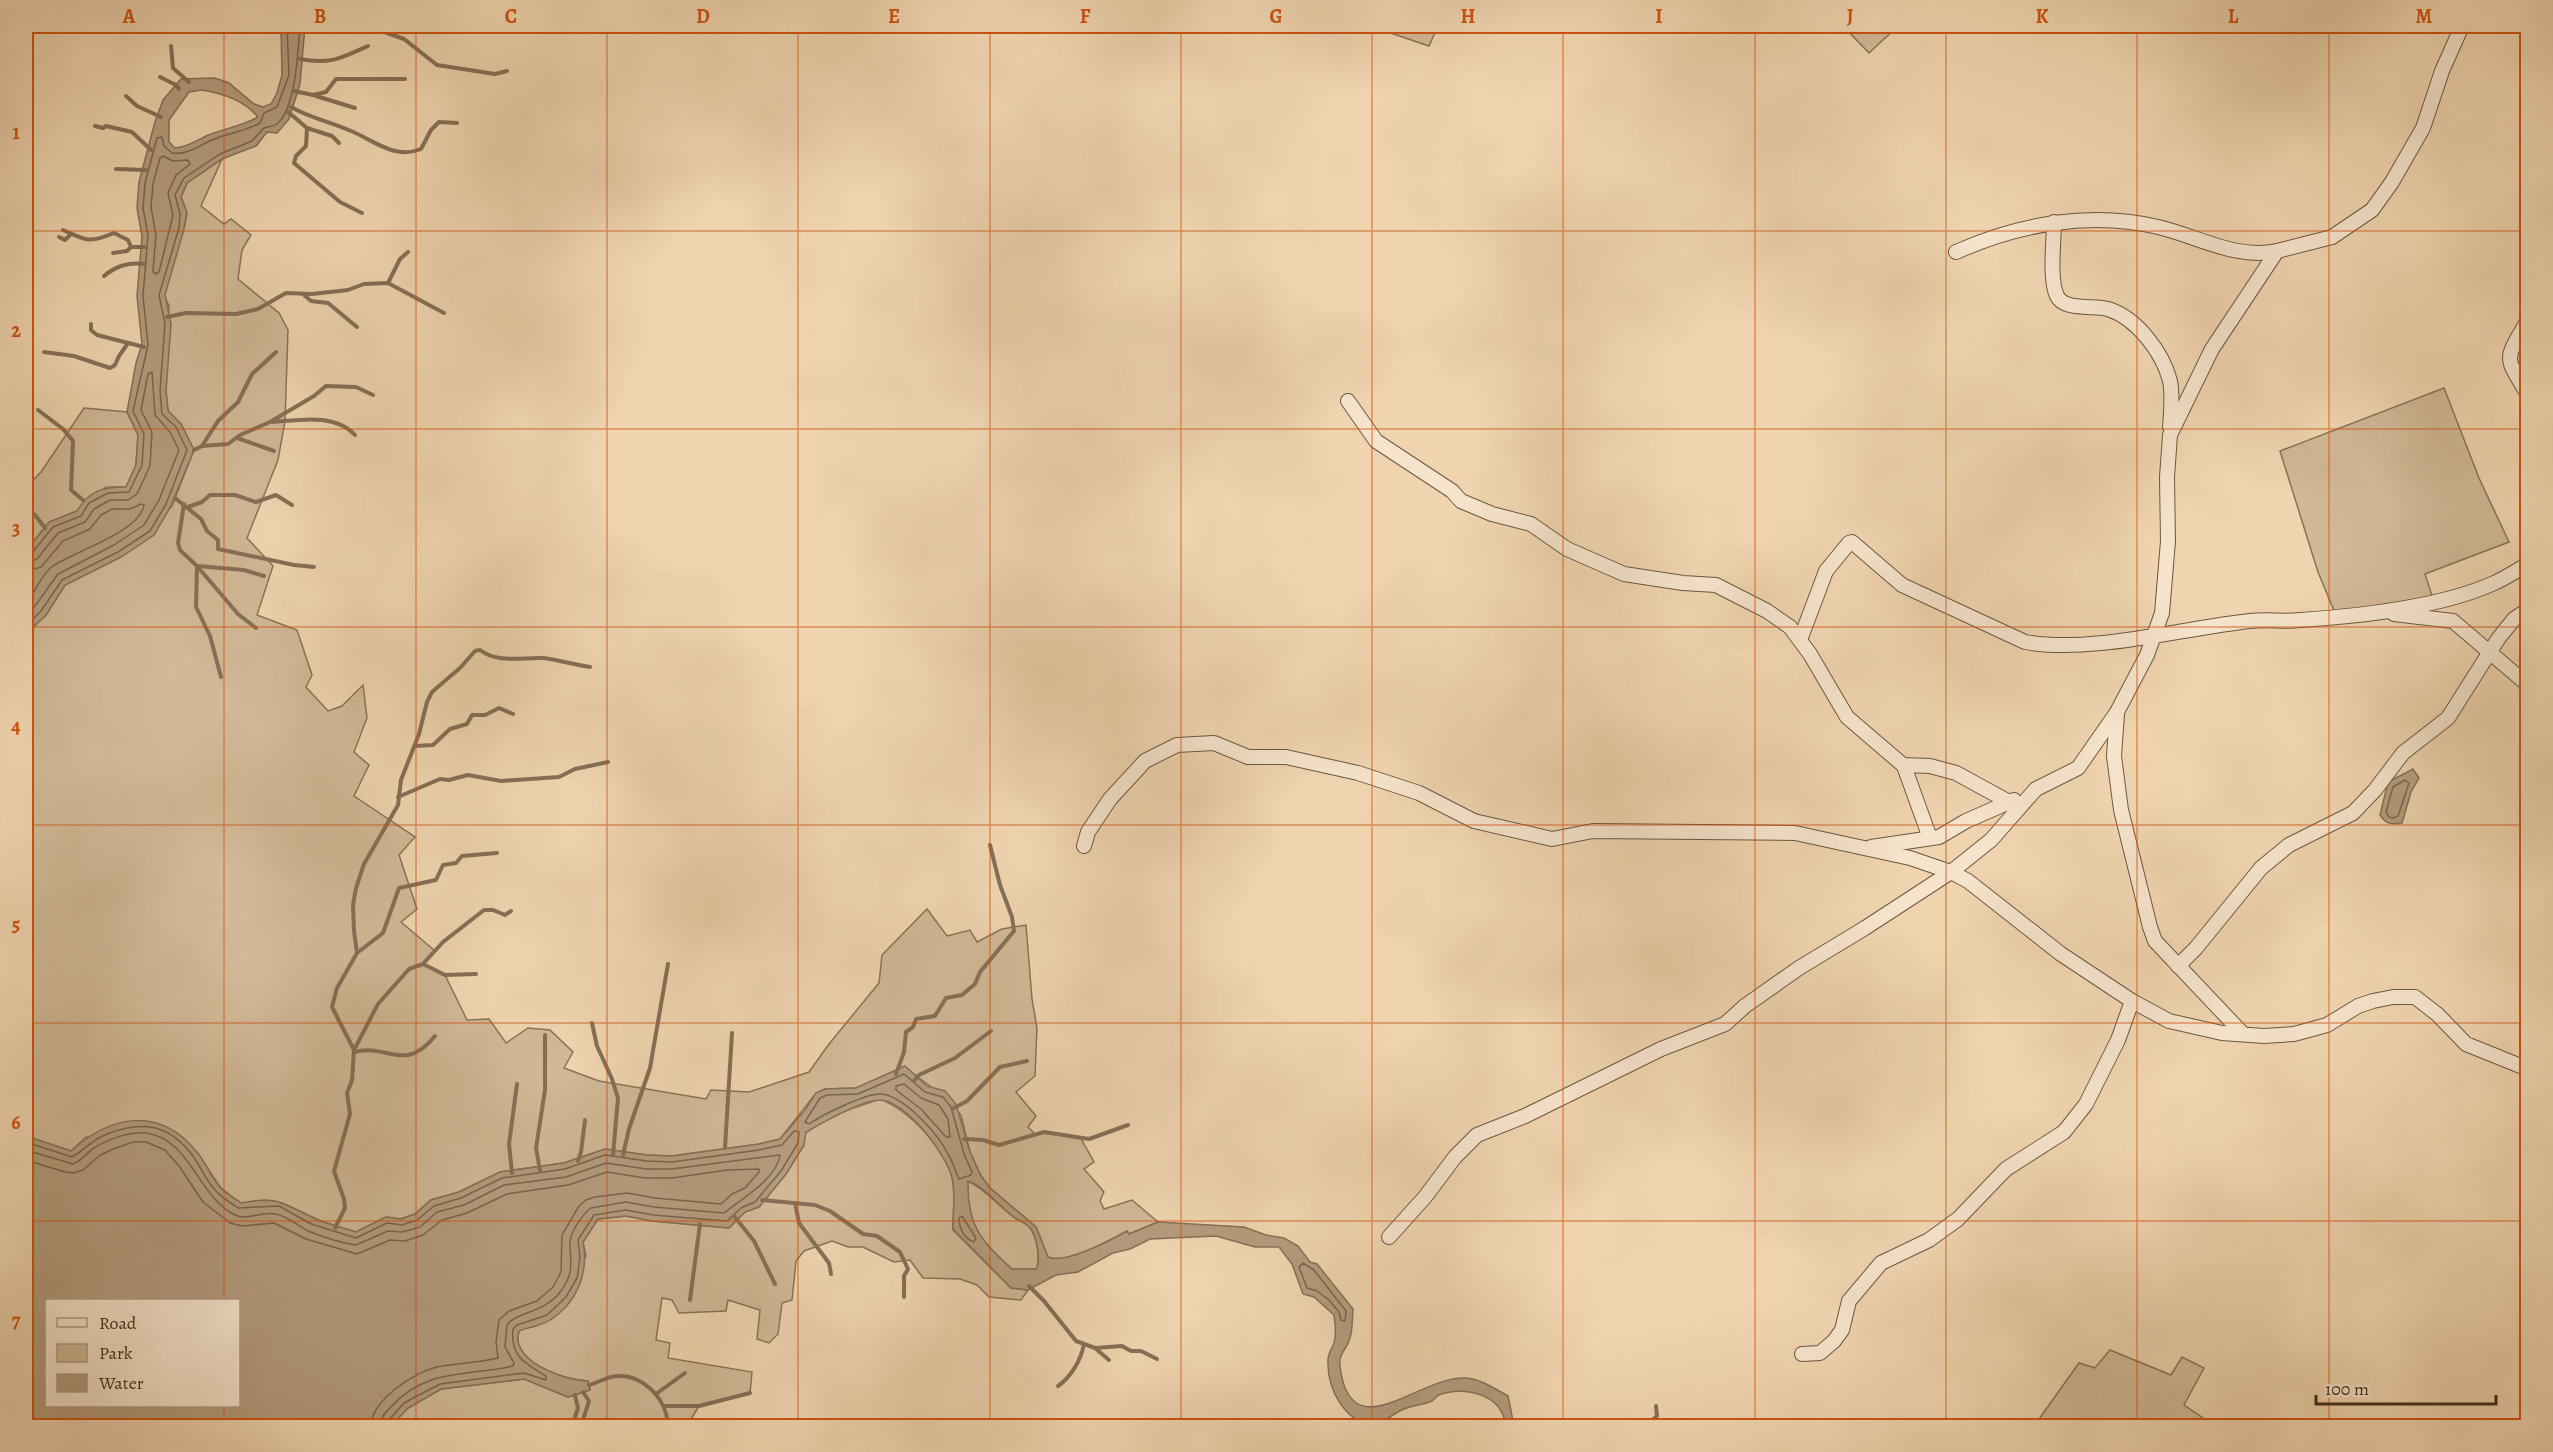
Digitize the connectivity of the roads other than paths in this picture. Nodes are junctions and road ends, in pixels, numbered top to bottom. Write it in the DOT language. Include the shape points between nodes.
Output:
graph roads {
  1 [pos="2462,26"];
  2 [pos="2054,222"];
  3 [pos="2277,251"];
  4 [pos="1956,252"];
  5 [pos="2528,320"];
  6 [pos="2528,395"];
  7 [pos="1348,401"];
  8 [pos="2170,435"];
  9 [pos="2528,564"];
  10 [pos="2527,612"];
  11 [pos="2374,613"];
  12 [pos="2155,634"];
  13 [pos="1800,640"];
  14 [pos="2490,652"];
  15 [pos="2528,685"];
  16 [pos="2117,712"];
  17 [pos="1904,766"];
  18 [pos="2036,789"];
  19 [pos="2009,802"];
  20 [pos="1930,838"];
  21 [pos="1084,846"];
  22 [pos="1860,849"];
  23 [pos="1950,872"];
  24 [pos="2178,966"];
  25 [pos="2132,1001"];
  26 [pos="2243,1034"];
  27 [pos="2528,1070"];
  28 [pos="1389,1237"];
  29 [pos="1802,1354"];
  1 -- 3 [label="street" via="2423,128 2372,210 2332,237"];
  2 -- 3 [label="street" via="2158,227 2223,248 2265,254"];
  2 -- 4 [label="street" via="1988,237"];
  2 -- 8 [label="street" via="2053,282 2057,297 2064,303 2111,310 2145,336 2170,382"];
  3 -- 8 [label="street" via="2212,349"];
  5 -- 6 [label="street" via="2508,354 2508,362"];
  7 -- 13 [label="street" via="1376,441 1452,490 1461,501 1531,524 1567,549 1624,574 1716,585 1767,611 1790,627"];
  8 -- 12 [label="street" via="2163,605"];
  9 -- 11 [label="street" via="2492,584 2434,602"];
  10 -- 14 [label="street" via="2514,619"];
  11 -- 12 [label="street" via="2284,622 2253,620"];
  11 -- 14 [label="street" via="2447,619"];
  12 -- 13 [label="street" via="2097,642 2025,642 1902,585 1852,542 1826,572"];
  12 -- 16 [label="street"];
  13 -- 17 [label="street" via="1847,717"];
  14 -- 15 [label="street"];
  14 -- 24 [label="street" via="2448,718 2403,753 2353,813 2289,844 2262,868"];
  16 -- 18 [label="street" via="2078,768"];
  16 -- 24 [label="street" via="2114,756 2126,832 2150,927"];
  17 -- 19 [label="street" via="1930,766 1956,773"];
  17 -- 20 [label="street"];
  18 -- 19 [label="street"];
  18 -- 23 [label="street" via="1991,840"];
  19 -- 20 [label="street"];
  20 -- 22 [label="street"];
  21 -- 22 [label="street" via="1088,832 1110,800 1146,762 1177,745 1214,743 1248,757 1286,757 1358,773 1419,793 1474,820 1552,839 1593,831 1708,830 1795,833"];
  22 -- 23 [label="street" via="1910,858"];
  23 -- 25 [label="street" via="1968,881 2061,954"];
  23 -- 28 [label="street" via="1799,968 1725,1024 1661,1049 1534,1112 1477,1135"];
  24 -- 26 [label="street"];
  25 -- 26 [label="street" via="2169,1021"];
  25 -- 29 [label="street" via="2118,1040 2086,1104 2064,1132 2007,1169 1958,1219 1929,1240 1881,1263 1849,1301 1842,1330 1834,1341 1820,1353"];
  26 -- 27 [label="street" via="2294,1034 2327,1025 2373,1001 2415,997 2466,1044"];
}
